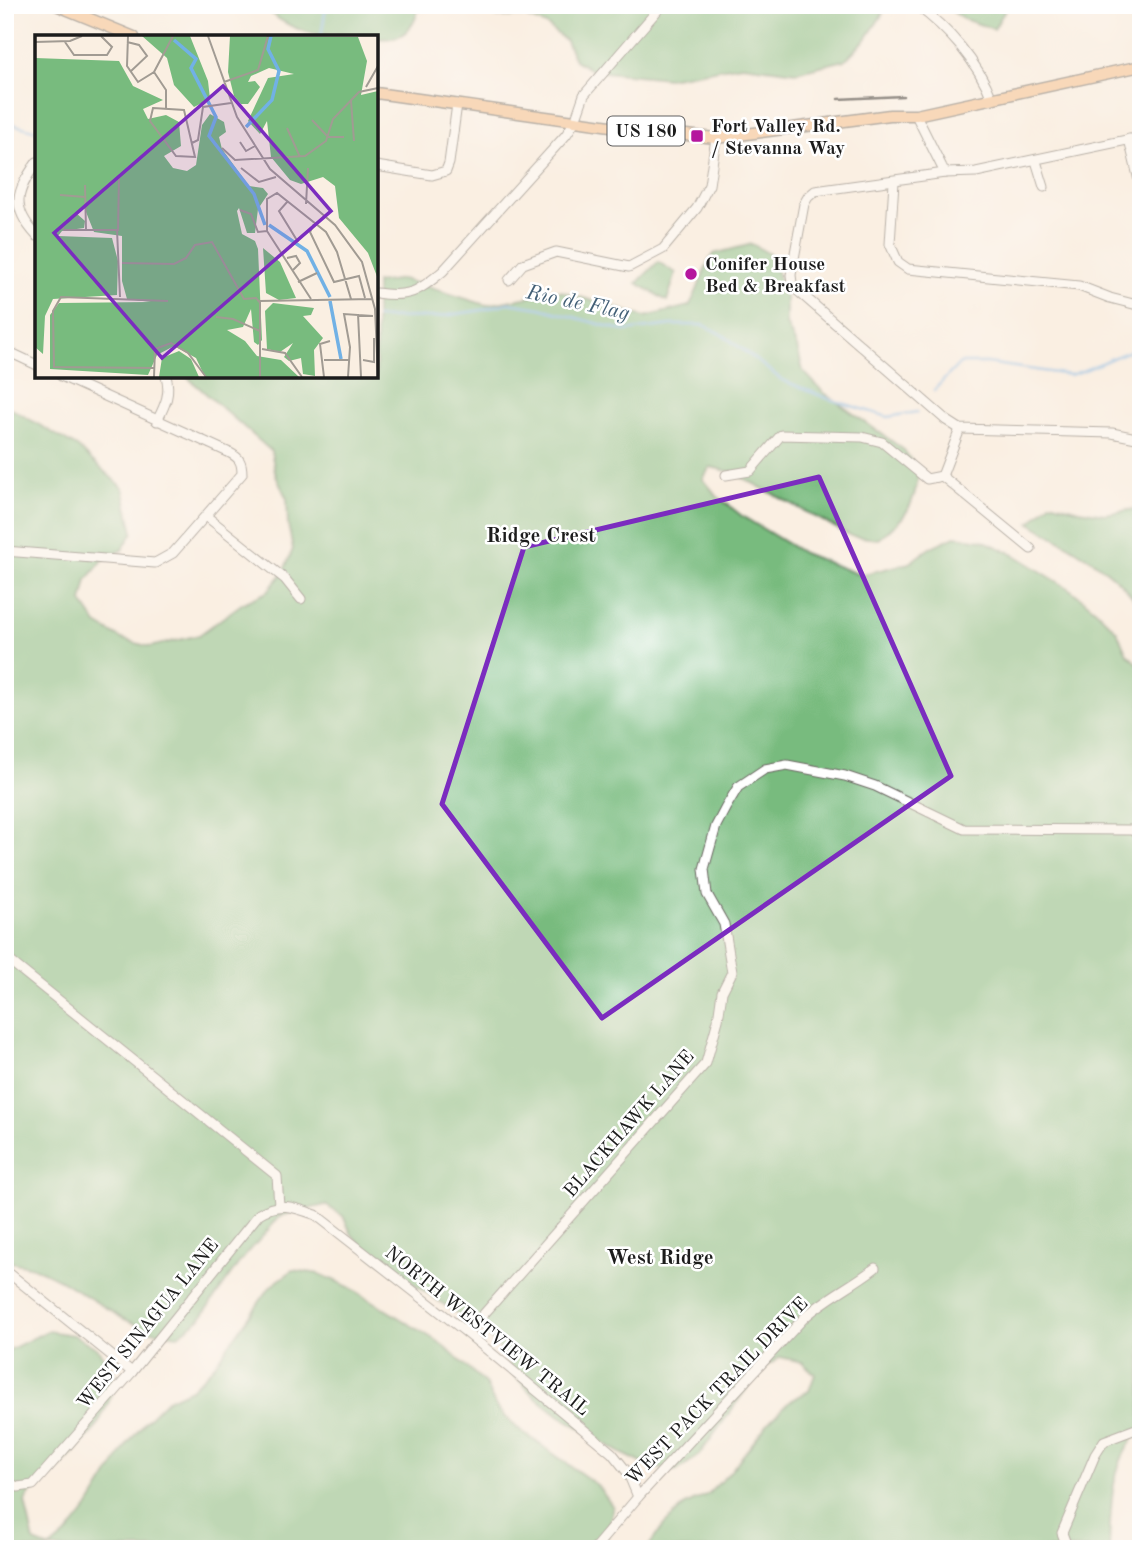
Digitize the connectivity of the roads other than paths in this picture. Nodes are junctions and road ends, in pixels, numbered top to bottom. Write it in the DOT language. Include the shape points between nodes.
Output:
graph roads {
  1 [pos="56,5"];
  2 [pos="662,5"];
  3 [pos="916,5"];
  4 [pos="127,35"];
  5 [pos="1141,66"];
  6 [pos="378,93"];
  7 [pos="992,99"];
  8 [pos="457,104"];
  9 [pos="916,116"];
  10 [pos="575,121"];
  11 [pos="1141,137"];
  12 [pos="716,138"];
  13 [pos="1129,139"];
  14 [pos="1036,161"];
  15 [pos="35,165"];
  16 [pos="378,166"];
  17 [pos="945,173"];
  18 [pos="894,182"];
  19 [pos="1044,187"];
  20 [pos="1141,190"];
  21 [pos="35,234"];
  22 [pos="509,280"];
  23 [pos="378,293"];
  24 [pos="1141,306"];
  25 [pos="5,350"];
  26 [pos="35,364"];
  27 [pos="65,378"];
  28 [pos="166,378"];
  29 [pos="157,421"];
  30 [pos="960,429"];
  31 [pos="1141,439"];
  32 [pos="726,475"];
  33 [pos="942,475"];
  34 [pos="206,516"];
  35 [pos="1031,549"];
  36 [pos="5,551"];
  37 [pos="301,599"];
  38 [pos="1141,832"];
  39 [pos="5,957"];
  40 [pos="279,1206"];
  41 [pos="875,1268"];
  42 [pos="5,1270"];
  43 [pos="467,1334"];
  44 [pos="132,1373"];
  45 [pos="1141,1427"];
  46 [pos="5,1481"];
  47 [pos="638,1497"];
  48 [pos="593,1549"];
  49 [pos="1068,1549"];
  1 -- 4 [label="main road"];
  2 -- 10 [label="street" via="584,94"];
  3 -- 7 [label="street" via="963,50"];
  5 -- 7 [label="main road, US 180"];
  6 -- 8 [label="main road, US 180"];
  7 -- 9 [label="main road, US 180"];
  8 -- 10 [label="main road, US 180"];
  8 -- 16 [label="street" via="446,171 432,176"];
  9 -- 12 [label="main road, US 180" via="890,115"];
  9 -- 17 [label="street"];
  10 -- 12 [label="main road, US 180"];
  10 -- 23 [label="street" via="443,271 420,290 394,296"];
  11 -- 13 [label="street"];
  12 -- 22 [label="street" via="709,185 697,208 663,248 628,267 556,253 523,264"];
  13 -- 14 [label="street"];
  13 -- 20 [label="street"];
  14 -- 17 [label="street"];
  14 -- 19 [label="street"];
  15 -- 21 [label="street" via="18,199 20,213"];
  17 -- 18 [label="street"];
  18 -- 24 [label="street" via="890,244 898,262 908,269 1079,286"];
  18 -- 30 [label="street" via="815,191 804,204 792,283"];
  25 -- 26 [label="street"];
  27 -- 29 [label="street"];
  28 -- 29 [label="street" via="169,389"];
  29 -- 34 [label="street" via="230,453 242,464 242,474"];
  30 -- 31 [label="street" via="1112,433"];
  30 -- 33 [label="street"];
  32 -- 33 [label="street" via="750,471 781,435 797,435 882,442 927,479"];
  33 -- 35 [label="street"];
  34 -- 36 [label="street" via="173,553 155,563"];
  34 -- 37 [label="street" via="285,579"];
  38 -- 43 [label="street, BLACKHAWK LANE" via="964,829 875,786 787,765 765,769 738,787 716,826 704,869 707,894 724,924 732,972 722,992 706,1063"];
  39 -- 40 [label="street" via="276,1176"];
  40 -- 43 [label="street, NORTH WESTVIEW TRAIL" via="316,1215"];
  40 -- 44 [label="street, WEST SINAGUA LANE" via="272,1205 259,1214"];
  41 -- 47 [label="street, WEST PACK TRAIL DRIVE" via="812,1310"];
  42 -- 44 [label="street"];
  43 -- 47 [label="street, NORTH WESTVIEW TRAIL" via="611,1453 628,1473"];
  44 -- 46 [label="street, WEST SINAGUA LANE" via="33,1485 19,1487"];
  45 -- 49 [label="street" via="1104,1441 1095,1455 1062,1533"];
  47 -- 48 [label="street, WEST PACK TRAIL DRIVE"];
}
